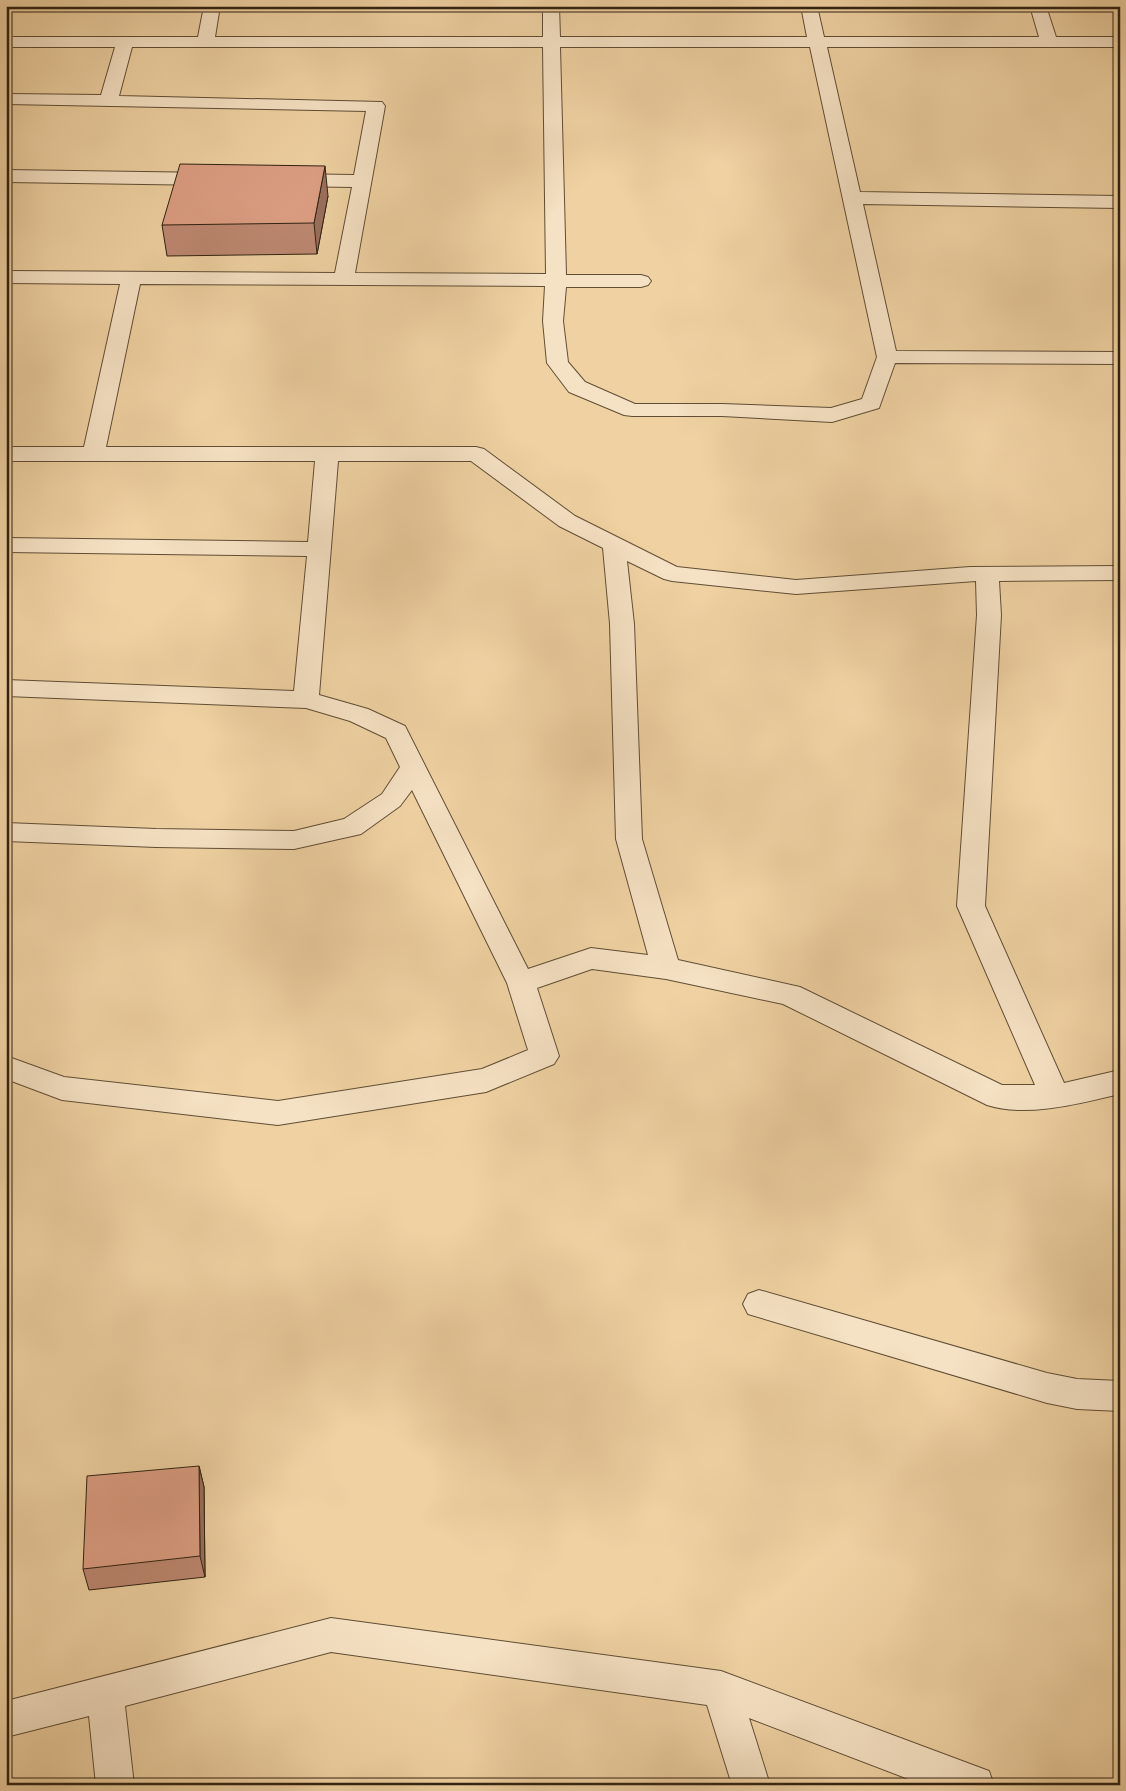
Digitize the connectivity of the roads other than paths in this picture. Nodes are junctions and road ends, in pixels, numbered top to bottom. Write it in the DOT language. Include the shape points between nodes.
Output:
graph roads {
  1 [pos="212,6"];
  2 [pos="551,6"];
  3 [pos="809,6"];
  4 [pos="1038,6"];
  5 [pos="6,42"];
  6 [pos="125,42"];
  7 [pos="206,42"];
  8 [pos="552,42"];
  9 [pos="816,42"];
  10 [pos="1050,42"];
  11 [pos="1120,42"];
  12 [pos="6,100"];
  13 [pos="109,100"];
  14 [pos="6,176"];
  15 [pos="234,179"];
  16 [pos="273,180"];
  17 [pos="362,181"];
  18 [pos="851,198"];
  19 [pos="1120,202"];
  20 [pos="6,277"];
  21 [pos="131,278"];
  22 [pos="344,278"];
  23 [pos="556,280"];
  24 [pos="642,281"];
  25 [pos="886,358"];
  26 [pos="1120,358"];
  27 [pos="6,454"];
  28 [pos="94,454"];
  29 [pos="327,454"];
  30 [pos="614,544"];
  31 [pos="6,545"];
  32 [pos="319,549"];
  33 [pos="1120,573"];
  34 [pos="987,574"];
  35 [pos="6,688"];
  36 [pos="306,700"];
  37 [pos="414,766"];
  38 [pos="6,832"];
  39 [pos="666,968"];
  40 [pos="521,983"];
  41 [pos="6,1067"];
  42 [pos="1120,1082"];
  43 [pos="1055,1097"];
  44 [pos="759,1304"];
  45 [pos="1120,1396"];
  46 [pos="721,1689"];
  47 [pos="105,1693"];
  48 [pos="6,1719"];
  49 [pos="115,1785"];
  50 [pos="751,1785"];
  51 [pos="975,1785"];
  1 -- 7 [label="street"];
  2 -- 8 [label="street"];
  3 -- 9 [label="street"];
  4 -- 10 [label="street"];
  5 -- 6 [label="street"];
  6 -- 7 [label="street"];
  6 -- 13 [label="street"];
  7 -- 8 [label="street"];
  8 -- 9 [label="street"];
  8 -- 23 [label="street"];
  9 -- 10 [label="street"];
  9 -- 18 [label="street"];
  10 -- 11 [label="street"];
  12 -- 13 [label="street"];
  13 -- 17 [label="street" via="376,106"];
  14 -- 15 [label="street"];
  16 -- 17 [label="street"];
  17 -- 22 [label="street"];
  18 -- 19 [label="street"];
  18 -- 25 [label="street"];
  20 -- 21 [label="street"];
  21 -- 22 [label="street"];
  21 -- 28 [label="street"];
  22 -- 23 [label="street"];
  23 -- 24 [label="street"];
  23 -- 25 [label="street" via="553,321 558,362 577,388 632,410 832,415 871,403"];
  25 -- 26 [label="street"];
  27 -- 28 [label="street"];
  28 -- 29 [label="street"];
  29 -- 30 [label="street" via="476,454 567,521"];
  29 -- 32 [label="street"];
  30 -- 34 [label="street" via="672,574 796,587"];
  30 -- 39 [label="street" via="622,624 629,839"];
  31 -- 32 [label="street"];
  32 -- 36 [label="street"];
  33 -- 34 [label="street"];
  34 -- 43 [label="street" via="989,615 971,906"];
  35 -- 36 [label="street"];
  36 -- 37 [label="street" via="359,715 396,732"];
  37 -- 38 [label="street" via="391,800 352,827 294,840"];
  37 -- 40 [label="street"];
  39 -- 40 [label="street" via="591,958"];
  39 -- 43 [label="street" via="790,995 998,1097"];
  40 -- 41 [label="street" via="544,1056 486,1080 278,1113 62,1088"];
  42 -- 43 [label="street"];
  44 -- 45 [label="street" via="1047,1388 1077,1394"];
  46 -- 47 [label="street" via="331,1635"];
  46 -- 50 [label="street"];
  46 -- 51 [label="street"];
  47 -- 48 [label="street"];
  47 -- 49 [label="street"];
}
